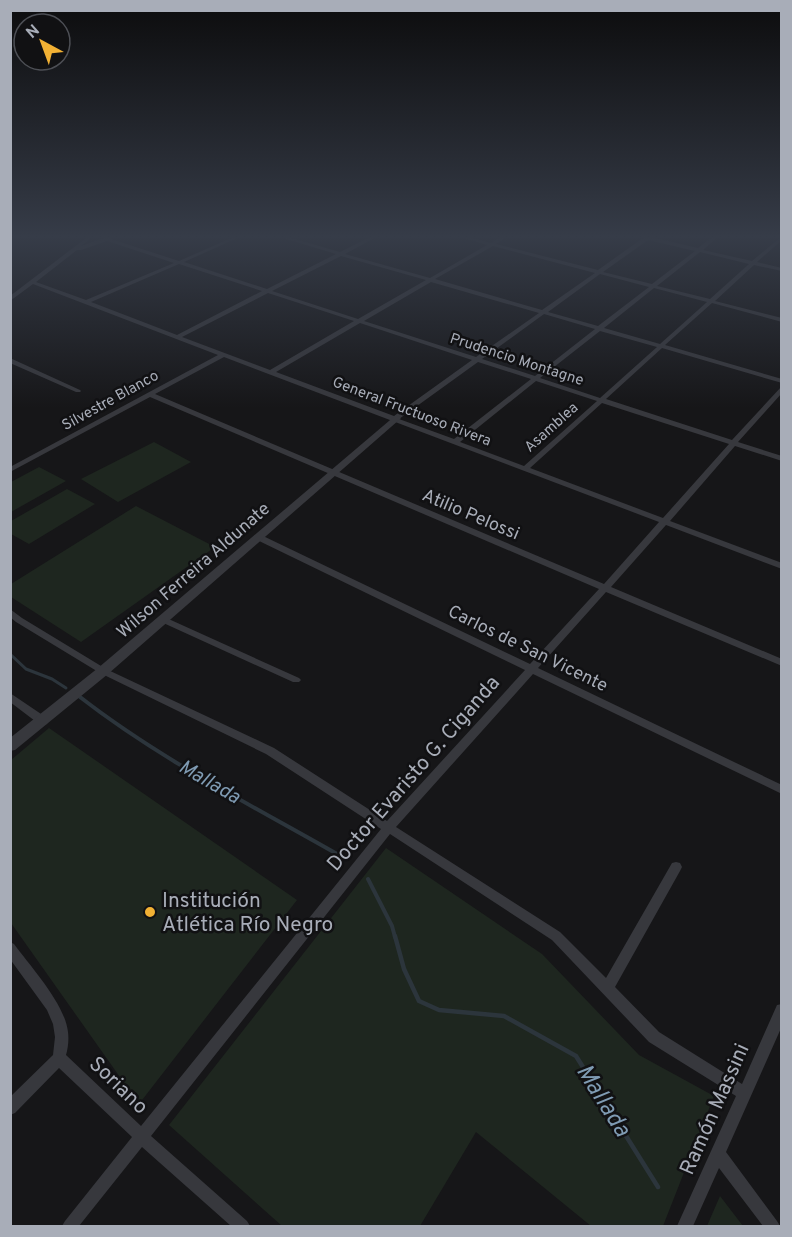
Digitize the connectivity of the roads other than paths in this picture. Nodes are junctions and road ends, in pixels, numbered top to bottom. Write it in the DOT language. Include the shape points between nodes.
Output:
graph roads {
  1 [pos="59,293"];
  2 [pos="109,293"];
  3 [pos="265,293"];
  4 [pos="268,293"];
  5 [pos="409,293"];
  6 [pos="475,293"];
  7 [pos="573,293"];
  8 [pos="645,293"];
  9 [pos="677,293"];
  10 [pos="721,293"];
  11 [pos="711,302"];
  12 [pos="85,303"];
  13 [pos="545,313"];
  14 [pos="782,320"];
  15 [pos="359,321"];
  16 [pos="600,329"];
  17 [pos="177,337"];
  18 [pos="661,346"];
  19 [pos="222,354"];
  20 [pos="10,360"];
  21 [pos="477,360"];
  22 [pos="271,372"];
  23 [pos="534,379"];
  24 [pos="782,381"];
  25 [pos="782,388"];
  26 [pos="78,391"];
  27 [pos="149,394"];
  28 [pos="600,401"];
  29 [pos="396,418"];
  30 [pos="455,442"];
  31 [pos="732,443"];
  32 [pos="782,459"];
  33 [pos="525,469"];
  34 [pos="10,470"];
  35 [pos="334,472"];
  36 [pos="665,521"];
  37 [pos="258,537"];
  38 [pos="782,566"];
  39 [pos="604,587"];
  40 [pos="10,612"];
  41 [pos="162,620"];
  42 [pos="782,663"];
  43 [pos="531,667"];
  44 [pos="103,671"];
  45 [pos="296,680"];
  46 [pos="10,696"];
  47 [pos="43,721"];
  48 [pos="10,746"];
  49 [pos="782,790"];
  50 [pos="389,827"];
  51 [pos="676,867"];
  52 [pos="10,948"];
  53 [pos="607,988"];
  54 [pos="782,1010"];
  55 [pos="59,1058"];
  56 [pos="745,1094"];
  57 [pos="10,1108"];
  58 [pos="141,1136"];
  59 [pos="717,1153"];
  60 [pos="70,1227"];
  61 [pos="242,1227"];
  62 [pos="685,1227"];
  63 [pos="772,1227"];
  1 -- 12 [label="street, General Fructuoso Rivera"];
  2 -- 12 [label="street"];
  3 -- 17 [label="street"];
  4 -- 15 [label="street, Prudencio Montagne"];
  5 -- 15 [label="street"];
  6 -- 13 [label="street"];
  7 -- 13 [label="street"];
  8 -- 16 [label="street"];
  9 -- 11 [label="street"];
  10 -- 11 [label="street, Asamblea"];
  11 -- 14 [label="street"];
  11 -- 18 [label="street, Asamblea"];
  12 -- 17 [label="street, General Fructuoso Rivera"];
  13 -- 16 [label="street"];
  13 -- 21 [label="street"];
  15 -- 21 [label="street, Prudencio Montagne"];
  15 -- 22 [label="street"];
  16 -- 18 [label="street"];
  16 -- 23 [label="street"];
  17 -- 19 [label="street, General Fructuoso Rivera"];
  18 -- 24 [label="street"];
  18 -- 28 [label="street, Asamblea"];
  19 -- 22 [label="street, General Fructuoso Rivera"];
  19 -- 27 [label="street, Silvestre Blanco"];
  20 -- 26 [label="street"];
  21 -- 23 [label="street, Prudencio Montagne"];
  21 -- 29 [label="street"];
  22 -- 29 [label="street, General Fructuoso Rivera"];
  23 -- 28 [label="street, Prudencio Montagne"];
  23 -- 30 [label="street"];
  25 -- 31 [label="street, Doctor Evaristo G. Ciganda"];
  27 -- 34 [label="street, Silvestre Blanco"];
  27 -- 35 [label="street, Atilio Pelossi"];
  28 -- 31 [label="street, Prudencio Montagne"];
  28 -- 33 [label="street, Asamblea"];
  29 -- 30 [label="street, General Fructuoso Rivera"];
  29 -- 35 [label="street, Wilson Ferreira Aldunate"];
  30 -- 33 [label="street, General Fructuoso Rivera"];
  31 -- 32 [label="street, Prudencio Montagne"];
  31 -- 36 [label="street, Doctor Evaristo G. Ciganda"];
  33 -- 36 [label="street, General Fructuoso Rivera"];
  35 -- 37 [label="street, Wilson Ferreira Aldunate"];
  35 -- 39 [label="street, Atilio Pelossi"];
  36 -- 38 [label="street, General Fructuoso Rivera"];
  36 -- 39 [label="street, Doctor Evaristo G. Ciganda"];
  37 -- 41 [label="street, Wilson Ferreira Aldunate"];
  37 -- 43 [label="street, Carlos de San Vicente"];
  39 -- 42 [label="street, Atilio Pelossi"];
  39 -- 43 [label="street, Doctor Evaristo G. Ciganda"];
  40 -- 44 [label="street"];
  41 -- 44 [label="street, Wilson Ferreira Aldunate"];
  41 -- 45 [label="street"];
  43 -- 49 [label="street, Carlos de San Vicente"];
  43 -- 50 [label="street, Doctor Evaristo G. Ciganda"];
  44 -- 47 [label="street, Wilson Ferreira Aldunate"];
  44 -- 50 [label="street" via="270,751"];
  46 -- 47 [label="street"];
  47 -- 48 [label="street, Wilson Ferreira Aldunate"];
  50 -- 53 [label="street" via="556,936"];
  50 -- 58 [label="street, Doctor Evaristo G. Ciganda"];
  51 -- 53 [label="street"];
  52 -- 55 [label="street" via="61,1025"];
  53 -- 56 [label="street" via="654,1037"];
  54 -- 56 [label="street, Ramón Massini"];
  55 -- 57 [label="street"];
  55 -- 58 [label="street, Soriano"];
  56 -- 59 [label="street, Ramón Massini"];
  58 -- 60 [label="street, Doctor Evaristo G. Ciganda"];
  58 -- 61 [label="street, Soriano"];
  59 -- 62 [label="street, Ramón Massini"];
  59 -- 63 [label="street"];
}
